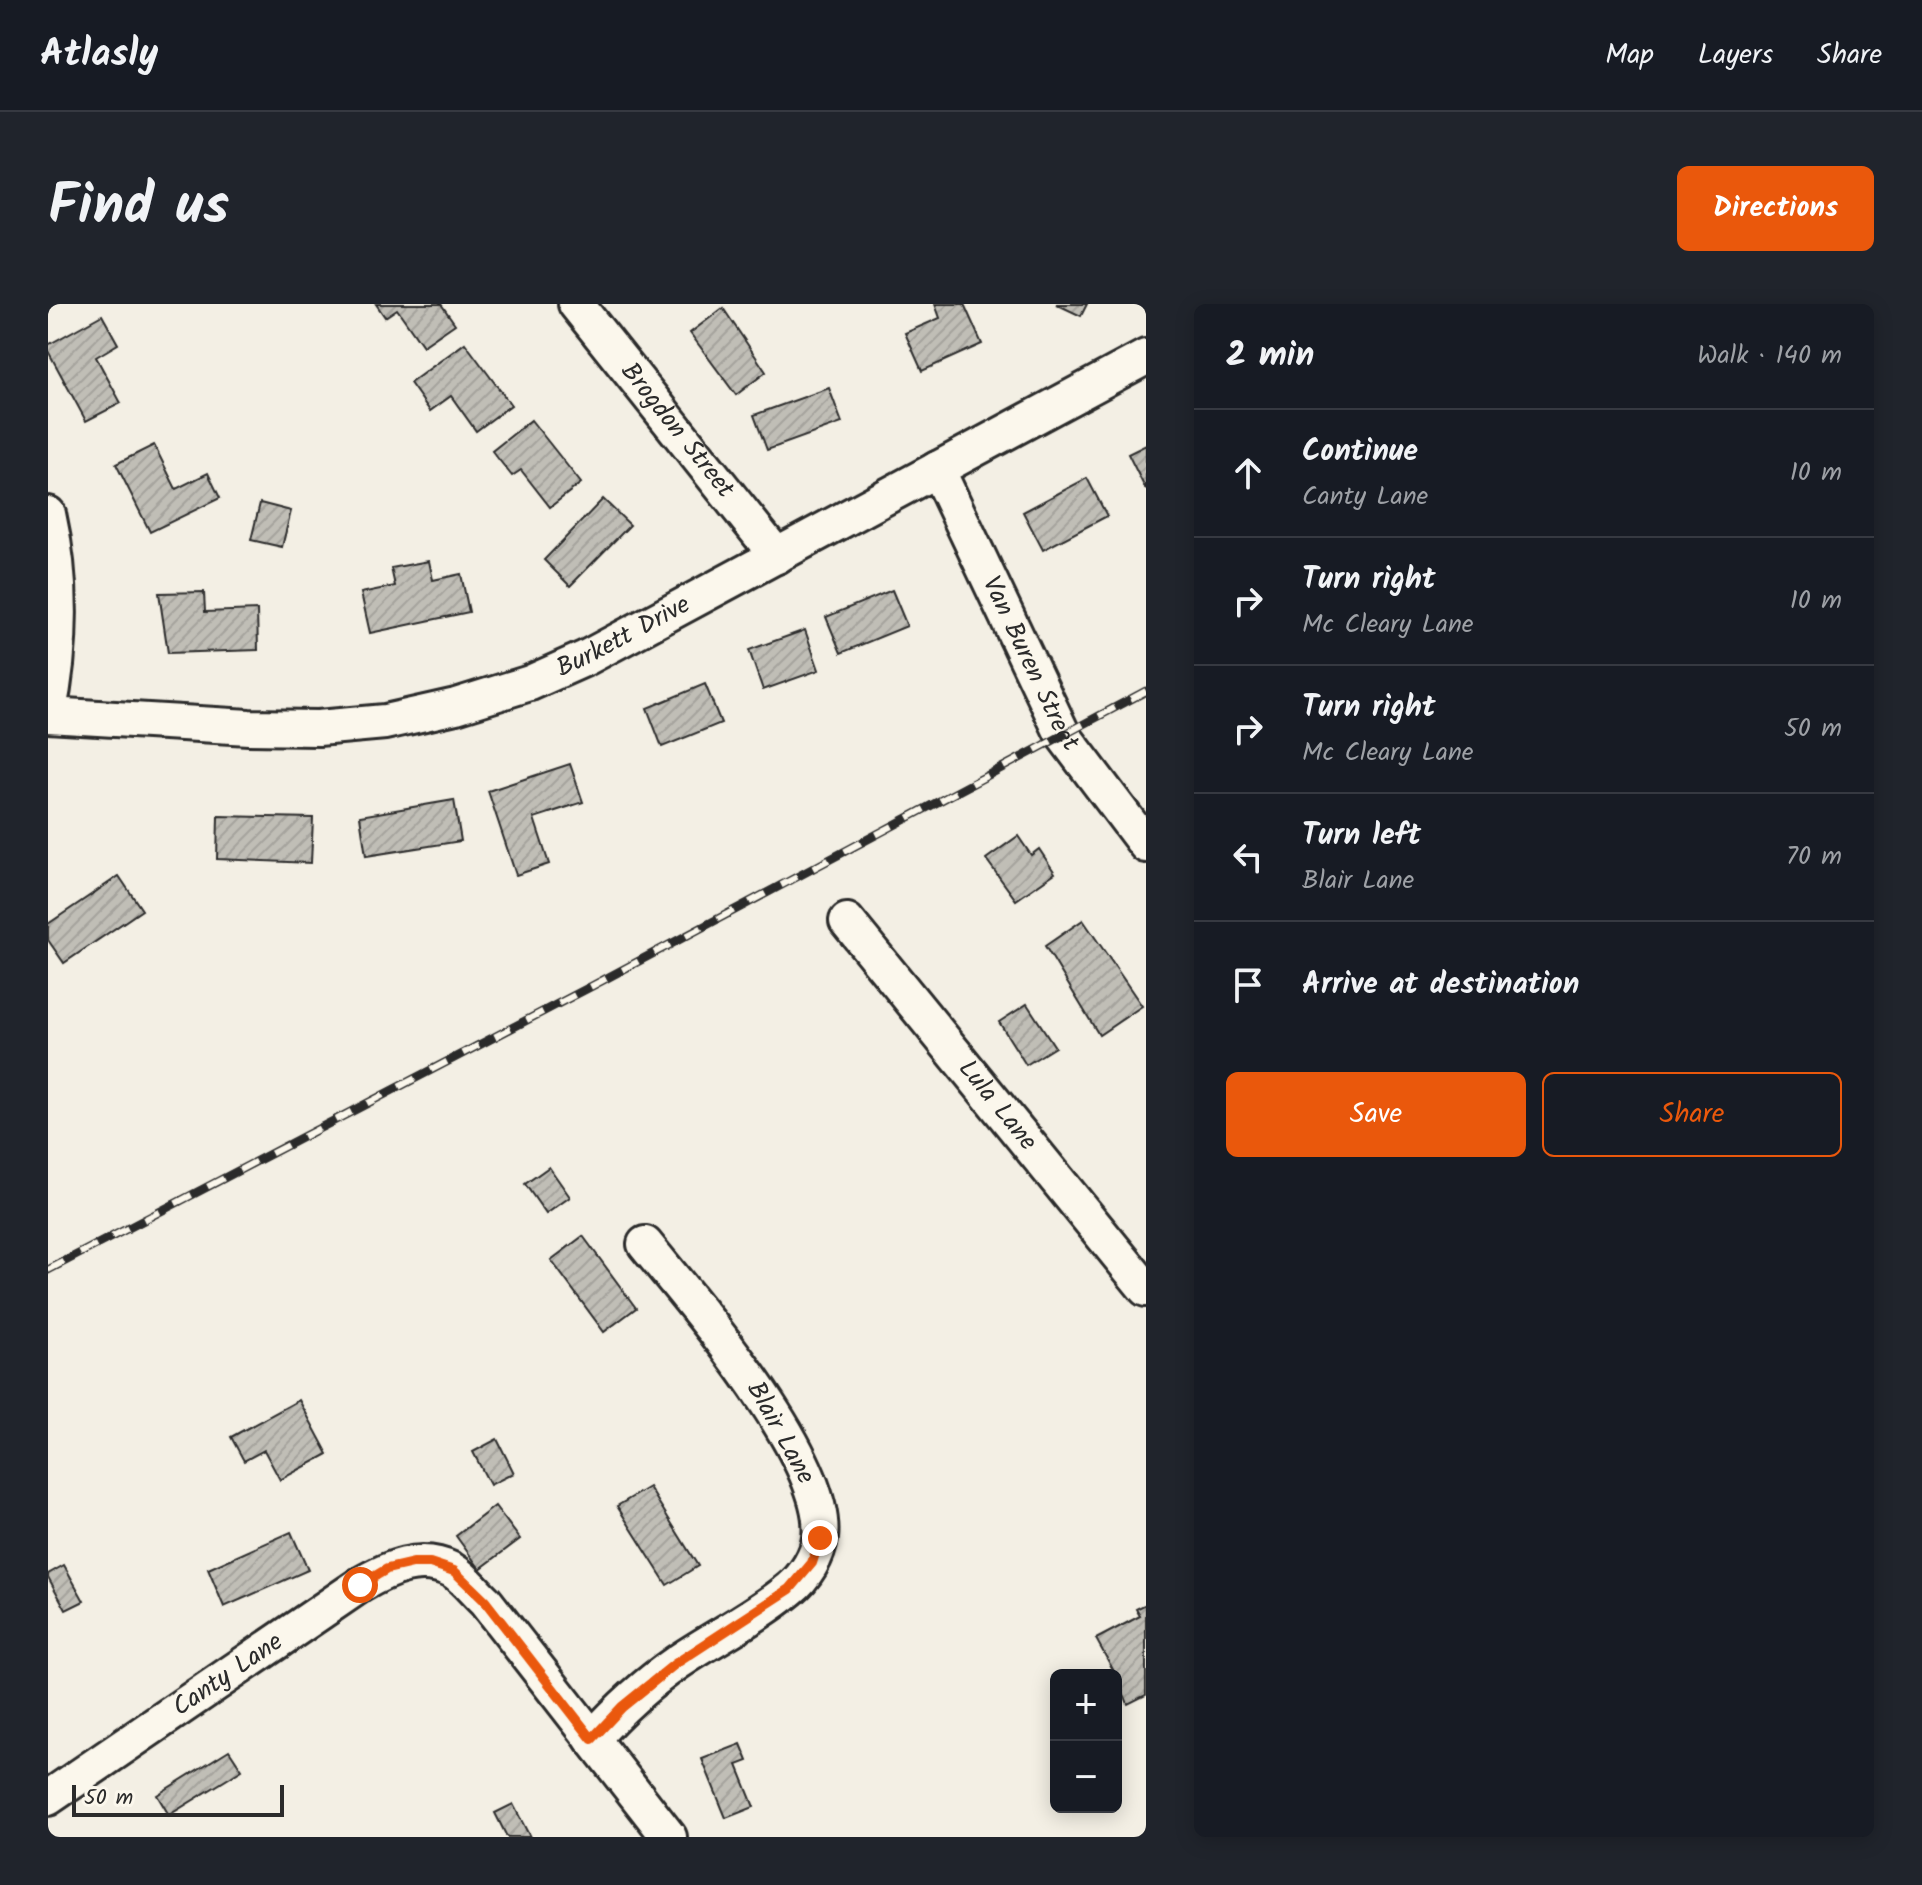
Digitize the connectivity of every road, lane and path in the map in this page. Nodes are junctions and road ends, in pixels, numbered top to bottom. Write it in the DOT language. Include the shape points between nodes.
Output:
graph roads {
  1 [pos="576,304"];
  2 [pos="1146,357"];
  3 [pos="937,469"];
  4 [pos="48,514"];
  5 [pos="777,556"];
  6 [pos="48,715"];
  7 [pos="1146,845"];
  8 [pos="847,921"];
  9 [pos="645,1244"];
  10 [pos="1146,1289"];
  11 [pos="592,1739"];
  12 [pos="48,1798"];
  13 [pos="669,1837"];
  1 -- 5 [label="street, Brogdon Street"];
  2 -- 3 [label="street, Burkett Drive"];
  3 -- 5 [label="street, Burkett Drive"];
  3 -- 7 [label="street, Van Buren Street" via="1063,735"];
  4 -- 6 [label="street" via="60,627"];
  5 -- 6 [label="street, Burkett Drive" via="530,683 399,719 318,728"];
  8 -- 10 [label="street, Lula Lane"];
  9 -- 11 [label="street, Blair Lane" via="760,1391 812,1488 820,1538 812,1563 790,1589 675,1664"];
  11 -- 12 [label="street, Canty Lane" via="485,1601 454,1571 413,1563 387,1569 360,1585"];
  11 -- 13 [label="street"];
}
